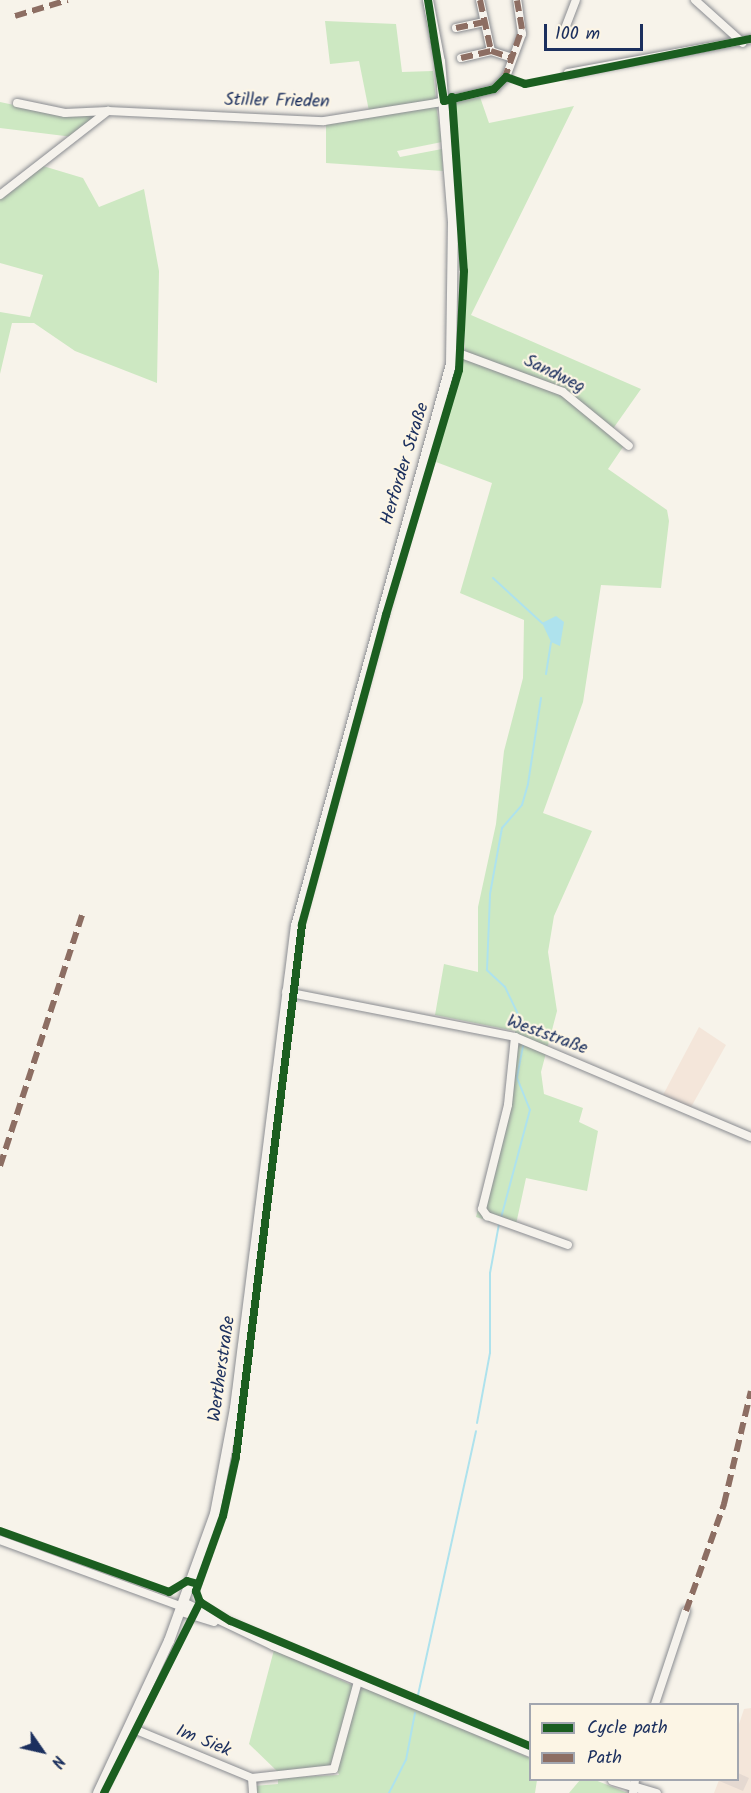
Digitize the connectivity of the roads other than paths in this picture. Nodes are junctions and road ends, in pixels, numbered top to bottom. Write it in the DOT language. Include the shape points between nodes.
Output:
graph roads {
  1 [pos="428,0"];
  2 [pos="480,0"];
  3 [pos="517,0"];
  4 [pos="576,0"];
  5 [pos="695,0"];
  6 [pos="484,22"];
  7 [pos="456,28"];
  8 [pos="564,31"];
  9 [pos="747,41"];
  10 [pos="491,51"];
  11 [pos="461,58"];
  12 [pos="512,58"];
  13 [pos="568,73"];
  14 [pos="444,100"];
  15 [pos="17,103"];
  16 [pos="108,111"];
  17 [pos="0,195"];
  18 [pos="453,351"];
  19 [pos="629,446"];
  20 [pos="296,926"];
  21 [pos="286,992"];
  22 [pos="515,1037"];
  23 [pos="751,1137"];
  24 [pos="568,1245"];
  25 [pos="0,1540"];
  26 [pos="183,1607"];
  27 [pos="686,1611"];
  28 [pos="358,1681"];
  29 [pos="654,1703"];
  30 [pos="129,1727"];
  31 [pos="529,1751"];
  32 [pos="252,1778"];
  33 [pos="618,1781"];
  34 [pos="634,1786"];
  35 [pos="98,1793"];
  36 [pos="253,1793"];
  37 [pos="656,1793"];
  1 -- 14 [label="main road, Herforder Straße"];
  2 -- 6 [label="street"];
  3 -- 12 [label="street" via="522,29"];
  4 -- 8 [label="street"];
  5 -- 9 [label="street"];
  6 -- 7 [label="street"];
  6 -- 10 [label="street"];
  9 -- 13 [label="street"];
  10 -- 11 [label="street"];
  10 -- 12 [label="street"];
  12 -- 14 [label="street, Stiller Frieden" via="498,87"];
  14 -- 16 [label="street, Stiller Frieden" via="324,121"];
  14 -- 18 [label="main road, Herforder Straße" via="455,262"];
  15 -- 16 [label="street, Stiller Frieden" via="65,113"];
  16 -- 17 [label="street"];
  18 -- 19 [label="street, Sandweg" via="563,392"];
  18 -- 20 [label="main road, Herforder Straße"];
  20 -- 21 [label="main road, Wertherstraße"];
  21 -- 22 [label="street, Weststraße"];
  21 -- 26 [label="main road, Wertherstraße" via="228,1454 215,1514"];
  22 -- 23 [label="street, Weststraße"];
  22 -- 24 [label="street" via="508,1105 482,1209 487,1216"];
  25 -- 26 [label="street"];
  26 -- 28 [label="street"];
  26 -- 30 [label="main road, Wertherstraße"];
  27 -- 29 [label="street"];
  28 -- 31 [label="street"];
  28 -- 32 [label="street" via="334,1768"];
  30 -- 32 [label="street, Im Siek"];
  30 -- 35 [label="main road, Wertherstraße"];
  32 -- 36 [label="street"];
  33 -- 34 [label="street"];
  34 -- 37 [label="street"];
}
